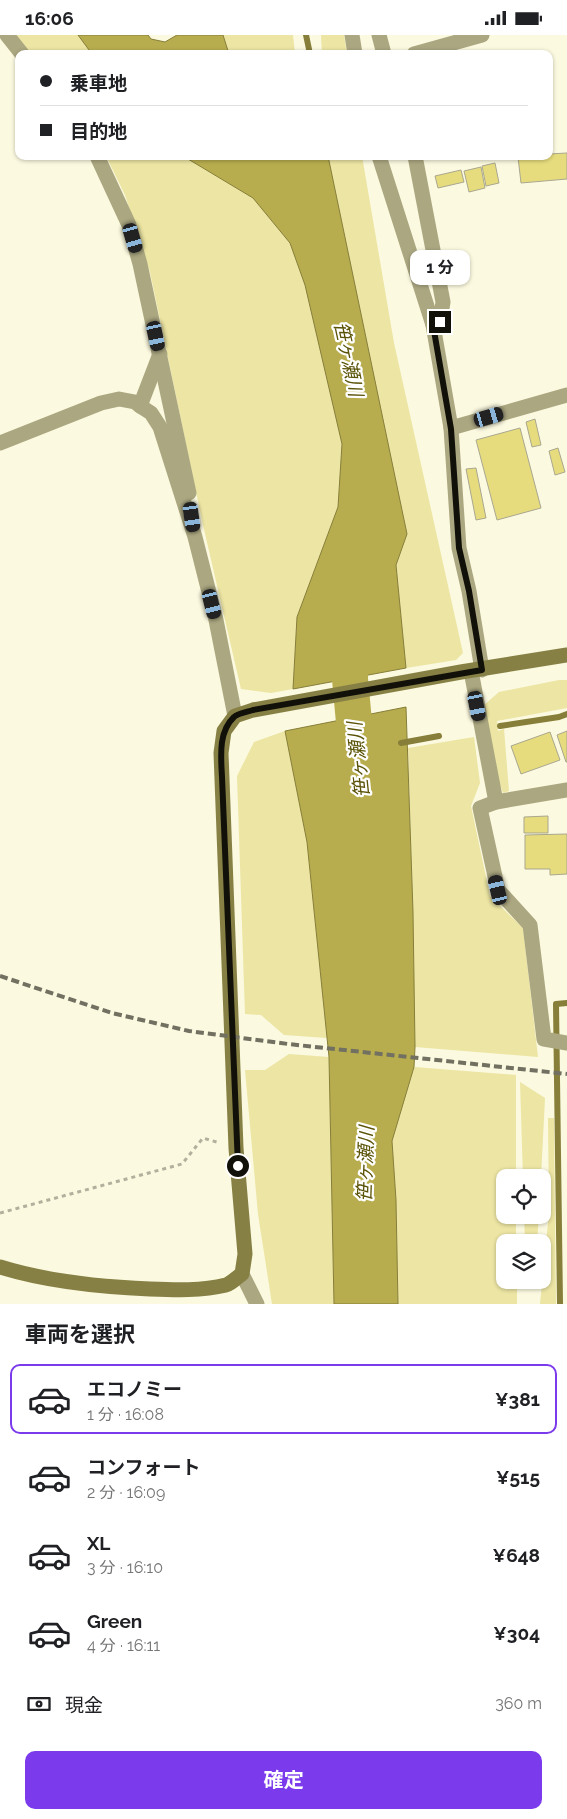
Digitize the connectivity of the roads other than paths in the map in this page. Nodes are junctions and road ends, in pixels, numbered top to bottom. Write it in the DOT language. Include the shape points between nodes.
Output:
graph roads {
  1 [pos="7,35"];
  2 [pos="352,35"];
  3 [pos="379,35"];
  4 [pos="482,35"];
  5 [pos="19,50"];
  6 [pos="354,50"];
  7 [pos="383,50"];
  8 [pos="428,50"];
  9 [pos="99,160"];
  10 [pos="380,160"];
  11 [pos="416,160"];
  12 [pos="433,325"];
  13 [pos="160,354"];
  14 [pos="567,395"];
  15 [pos="140,405"];
  16 [pos="451,429"];
  17 [pos="0,443"];
  18 [pos="195,537"];
  19 [pos="567,655"];
  20 [pos="471,671"];
  21 [pos="235,716"];
  22 [pos="567,791"];
  23 [pos="496,802"];
  24 [pos="566,1043"];
  25 [pos="0,1267"];
  26 [pos="242,1274"];
  27 [pos="257,1304"];
  1 -- 5 [label="street"];
  2 -- 6 [label="street"];
  3 -- 7 [label="street"];
  4 -- 8 [label="street"];
  9 -- 13 [label="street" via="130,225"];
  10 -- 12 [label="street"];
  11 -- 12 [label="street" via="443,302 440,322"];
  12 -- 16 [label="street"];
  13 -- 15 [label="street"];
  13 -- 18 [label="street" via="187,478"];
  14 -- 16 [label="street"];
  15 -- 17 [label="street" via="119,399 101,403"];
  15 -- 18 [label="street" via="151,413 160,427"];
  16 -- 20 [label="street" via="459,548 469,591"];
  18 -- 21 [label="street"];
  19 -- 20 [label="street"];
  20 -- 21 [label="street" via="253,710"];
  20 -- 23 [label="street"];
  21 -- 26 [label="street" via="224,731 221,753 236,1148 246,1254"];
  22 -- 23 [label="street"];
  23 -- 24 [label="street" via="480,808 498,890 530,925 544,1039"];
  25 -- 26 [label="street" via="52,1279 176,1290 228,1284"];
  26 -- 27 [label="street"];
}
